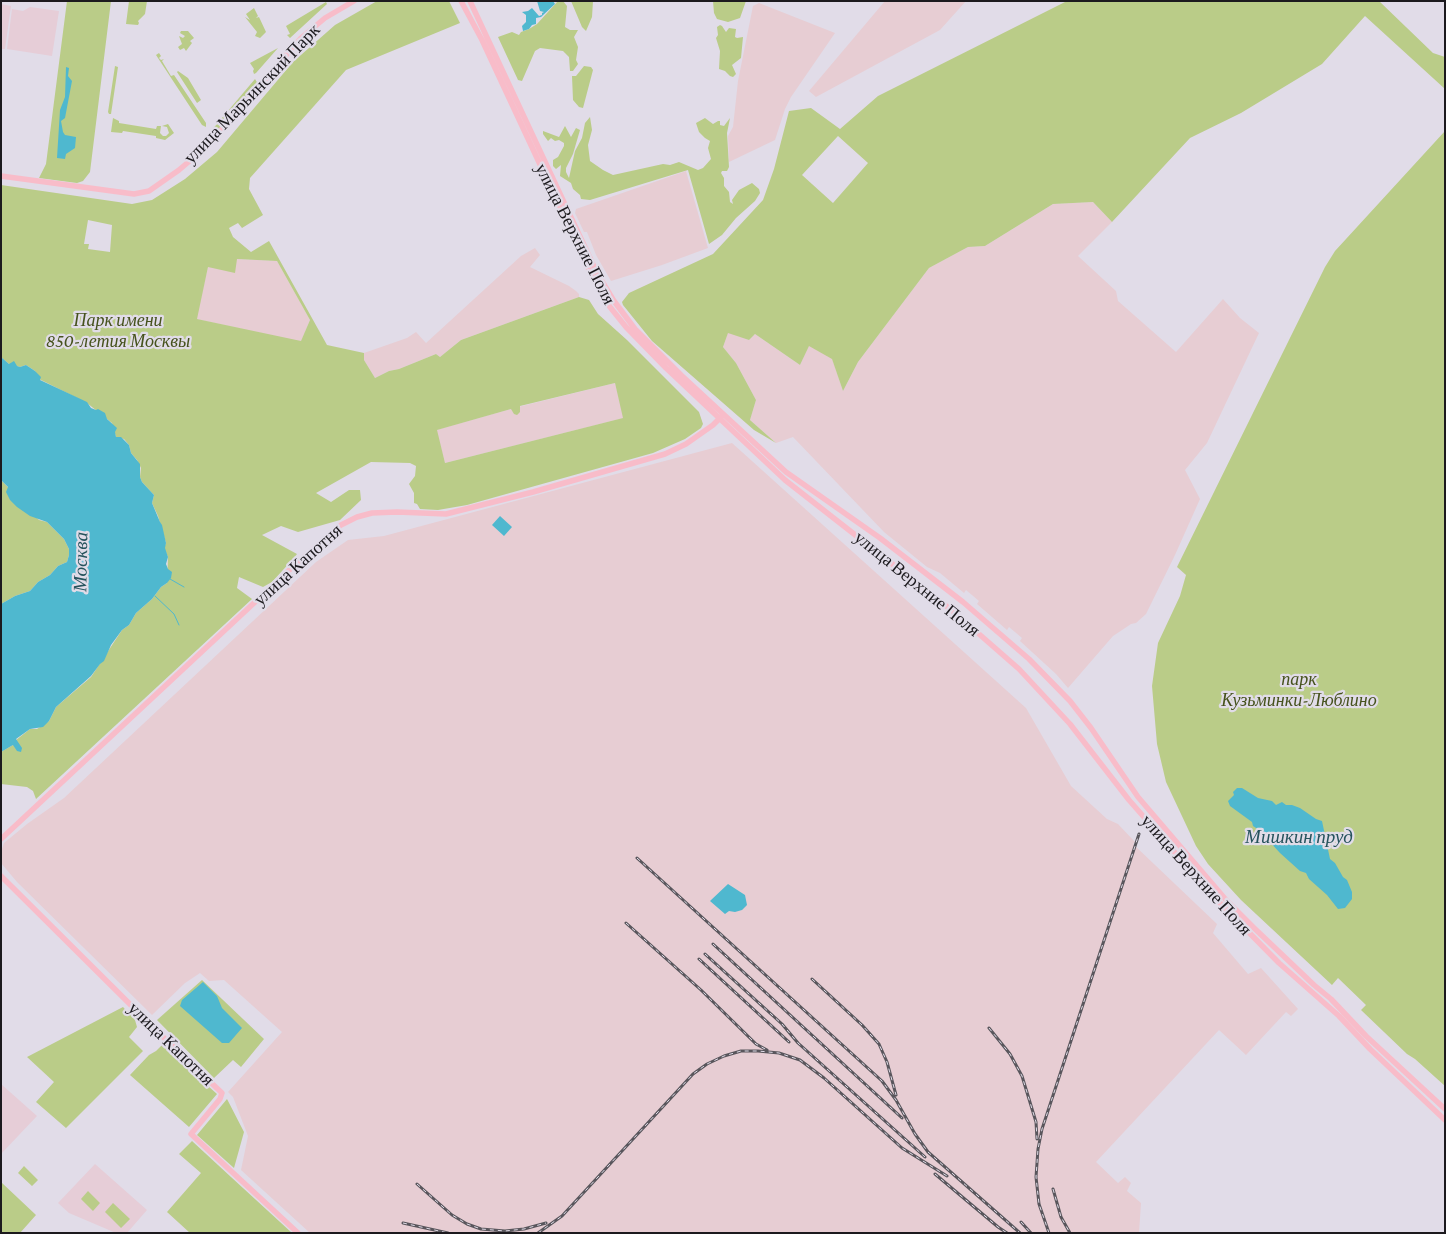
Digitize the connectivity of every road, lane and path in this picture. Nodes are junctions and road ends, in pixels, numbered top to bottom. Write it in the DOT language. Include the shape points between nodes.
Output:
graph roads {
  1 [pos="354,1"];
  2 [pos="461,1"];
  3 [pos="470,1"];
  4 [pos="1,176"];
  5 [pos="721,416"];
  6 [pos="1,839"];
  7 [pos="1,876"];
  8 [pos="1445,1108"];
  9 [pos="1445,1120"];
  10 [pos="298,1233"];
  1 -- 4 [label="main road, улица Марьинский Парк" via="324,18 302,38 216,138 149,191 137,194"];
  2 -- 5 [label="main road, улица Верхние Поля" via="600,291 642,345"];
  3 -- 5 [label="main road, улица Верхние Поля" via="608,293 644,339"];
  5 -- 6 [label="main road, улица Капотня" via="686,444 665,454 533,492 446,514 372,513 341,525"];
  5 -- 8 [label="main road, улица Верхние Поля" via="786,472 880,538 1029,658 1076,708 1138,797 1227,901"];
  5 -- 9 [label="main road, улица Верхние Поля" via="785,480 954,613 1019,669 1058,709 1128,800 1212,896"];
  7 -- 10 [label="main road, улица Капотня" via="222,1093 191,1134"];
}
